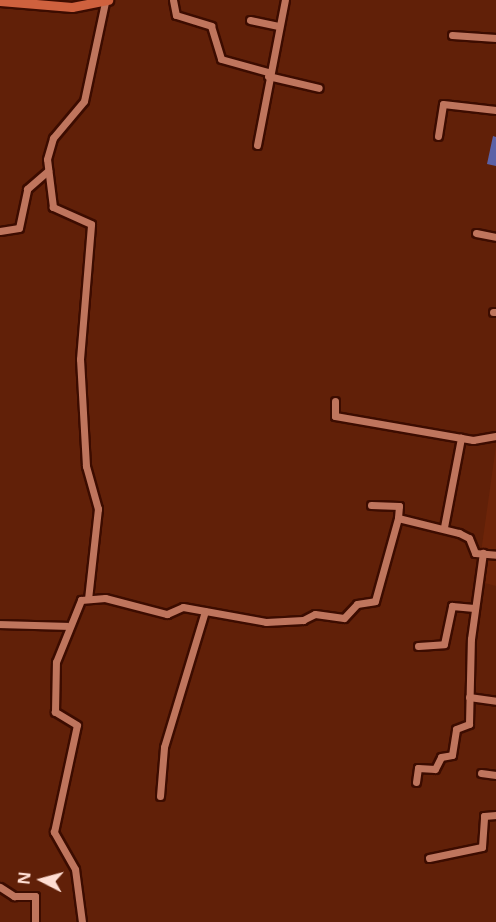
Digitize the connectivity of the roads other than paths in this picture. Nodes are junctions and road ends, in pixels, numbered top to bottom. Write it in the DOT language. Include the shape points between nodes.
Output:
graph roads {
  1 [pos="173,0"];
  2 [pos="285,0"];
  3 [pos="0,1"];
  4 [pos="106,1"];
  5 [pos="250,20"];
  6 [pos="278,26"];
  7 [pos="452,35"];
  8 [pos="496,38"];
  9 [pos="268,74"];
  10 [pos="319,88"];
  11 [pos="496,110"];
  12 [pos="438,136"];
  13 [pos="257,145"];
  14 [pos="48,171"];
  15 [pos="0,231"];
  16 [pos="476,232"];
  17 [pos="496,237"];
  18 [pos="335,401"];
  19 [pos="496,436"];
  20 [pos="461,438"];
  21 [pos="371,505"];
  22 [pos="398,519"];
  23 [pos="444,527"];
  24 [pos="483,553"];
  25 [pos="496,555"];
  26 [pos="88,599"];
  27 [pos="474,608"];
  28 [pos="205,610"];
  29 [pos="0,624"];
  30 [pos="67,626"];
  31 [pos="418,646"];
  32 [pos="469,697"];
  33 [pos="496,701"];
  34 [pos="481,773"];
  35 [pos="496,775"];
  36 [pos="416,782"];
  37 [pos="160,796"];
  38 [pos="496,815"];
  39 [pos="429,858"];
  40 [pos="0,887"];
  41 [pos="35,922"];
  42 [pos="82,922"];
  1 -- 9 [label="street" via="176,15 211,26 221,59"];
  2 -- 6 [label="street"];
  3 -- 4 [label="highway" via="59,7"];
  4 -- 14 [label="street" via="84,101 53,138"];
  5 -- 6 [label="street"];
  6 -- 9 [label="street"];
  7 -- 8 [label="street"];
  9 -- 10 [label="street"];
  9 -- 13 [label="street"];
  11 -- 12 [label="street" via="443,104"];
  14 -- 15 [label="street" via="28,186 19,228"];
  14 -- 26 [label="street" via="56,210 91,224 80,358 86,466 98,509"];
  16 -- 17 [label="street"];
  18 -- 20 [label="street" via="335,416"];
  19 -- 20 [label="street"];
  20 -- 23 [label="street"];
  21 -- 22 [label="street" via="399,506"];
  22 -- 23 [label="street"];
  22 -- 28 [label="street" via="375,601 357,604 347,617 315,614 266,622"];
  23 -- 24 [label="street" via="469,538 472,550"];
  24 -- 25 [label="street"];
  24 -- 27 [label="street"];
  26 -- 28 [label="street" via="167,614 180,607"];
  26 -- 30 [label="street" via="75,606"];
  27 -- 31 [label="street" via="452,606 444,644"];
  27 -- 32 [label="street"];
  28 -- 37 [label="street" via="164,751"];
  29 -- 30 [label="street"];
  30 -- 42 [label="street" via="56,662 54,710 77,724 54,836 75,869"];
  32 -- 33 [label="street"];
  32 -- 36 [label="street" via="469,724 456,729 452,755 441,757 435,769 419,767"];
  34 -- 35 [label="street"];
  38 -- 39 [label="street" via="484,816 482,847"];
  40 -- 41 [label="street" via="14,896 35,896"];
}
